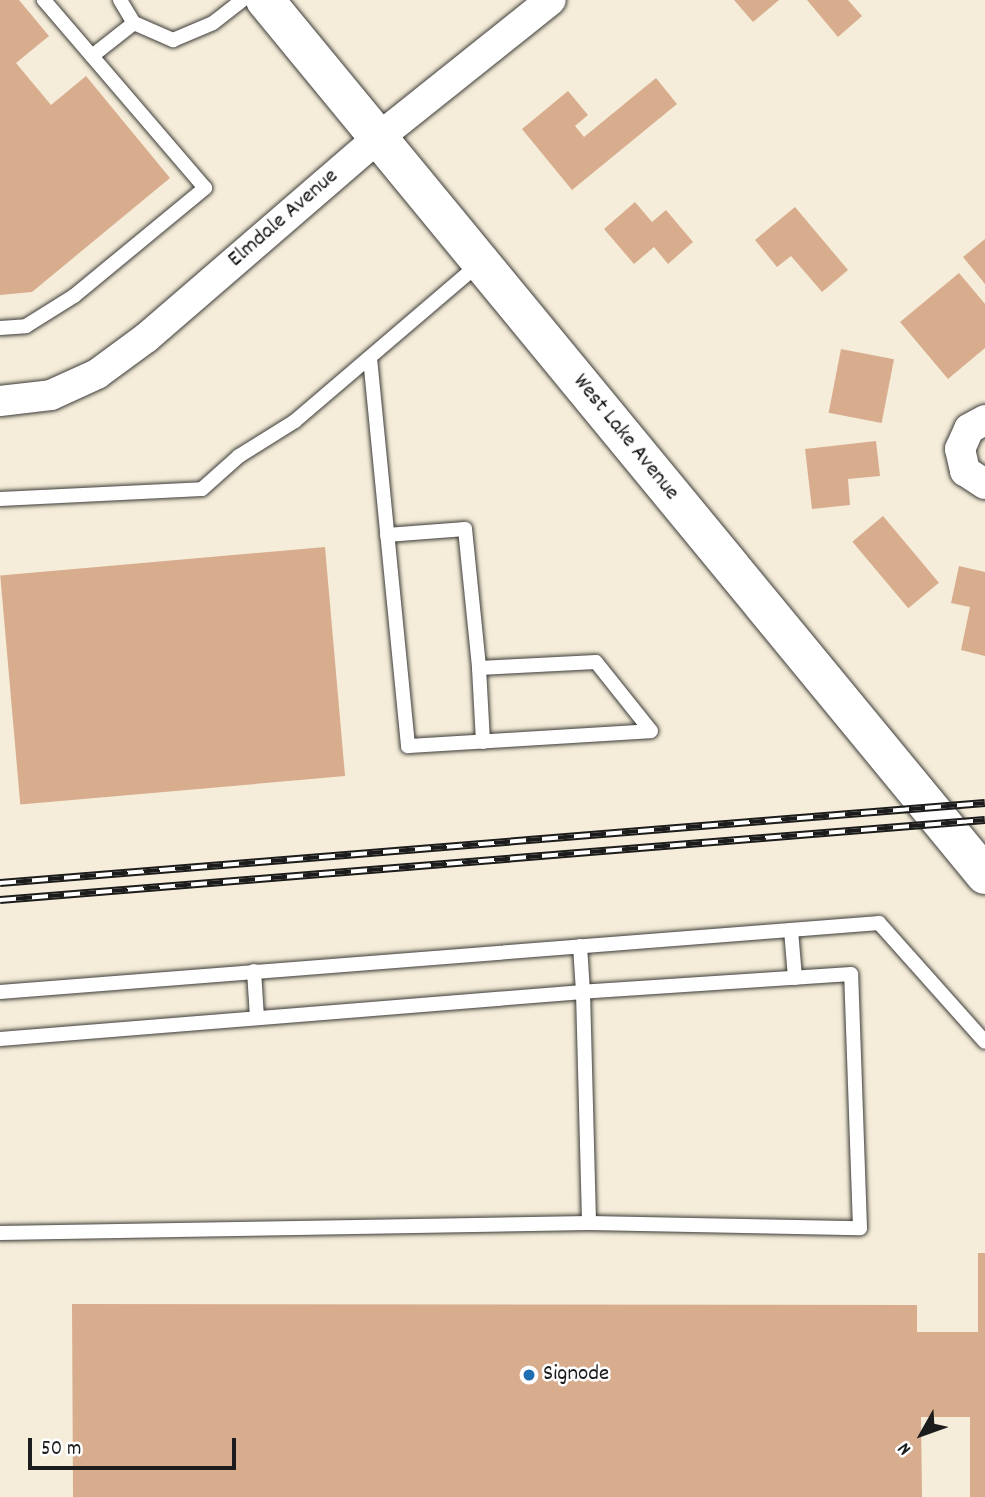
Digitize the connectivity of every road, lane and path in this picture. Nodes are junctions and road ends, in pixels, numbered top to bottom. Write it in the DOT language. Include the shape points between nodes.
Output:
graph roads {
  1 [pos="44,0"];
  2 [pos="120,0"];
  3 [pos="242,0"];
  4 [pos="265,0"];
  5 [pos="551,0"];
  6 [pos="134,23"];
  7 [pos="92,56"];
  8 [pos="379,138"];
  9 [pos="481,262"];
  10 [pos="0,328"];
  11 [pos="370,358"];
  12 [pos="0,401"];
  13 [pos="985,420"];
  14 [pos="985,484"];
  15 [pos="0,499"];
  16 [pos="387,535"];
  17 [pos="479,668"];
  18 [pos="483,742"];
  19 [pos="985,875"];
  20 [pos="791,930"];
  21 [pos="580,946"];
  22 [pos="254,971"];
  23 [pos="795,978"];
  24 [pos="0,992"];
  25 [pos="583,992"];
  26 [pos="257,1018"];
  27 [pos="0,1039"];
  28 [pos="985,1042"];
  29 [pos="589,1223"];
  30 [pos="0,1233"];
  1 -- 7 [label="lane"];
  2 -- 6 [label="lane"];
  3 -- 6 [label="lane" via="213,23 173,40"];
  4 -- 8 [label="street, West Lake Avenue"];
  5 -- 8 [label="street, Elmdale Avenue"];
  6 -- 7 [label="lane"];
  7 -- 10 [label="lane" via="205,188 74,296 26,326"];
  8 -- 9 [label="street, West Lake Avenue"];
  8 -- 12 [label="street, Elmdale Avenue" via="146,338 97,374 51,395"];
  9 -- 11 [label="lane"];
  9 -- 19 [label="street, West Lake Avenue"];
  11 -- 15 [label="lane" via="295,421 239,456 202,489"];
  11 -- 16 [label="lane"];
  13 -- 14 [label="street" via="969,429 960,449 965,471"];
  16 -- 17 [label="lane" via="465,529"];
  16 -- 18 [label="lane" via="408,746"];
  17 -- 18 [label="lane"];
  17 -- 18 [label="lane" via="596,662 651,731"];
  20 -- 21 [label="lane"];
  20 -- 23 [label="lane"];
  20 -- 28 [label="lane" via="879,923"];
  21 -- 22 [label="lane"];
  21 -- 25 [label="lane"];
  22 -- 24 [label="lane"];
  22 -- 26 [label="lane"];
  23 -- 25 [label="lane"];
  23 -- 29 [label="lane" via="851,974 860,1228"];
  25 -- 26 [label="lane"];
  25 -- 29 [label="lane"];
  26 -- 27 [label="lane"];
  29 -- 30 [label="lane"];
}
